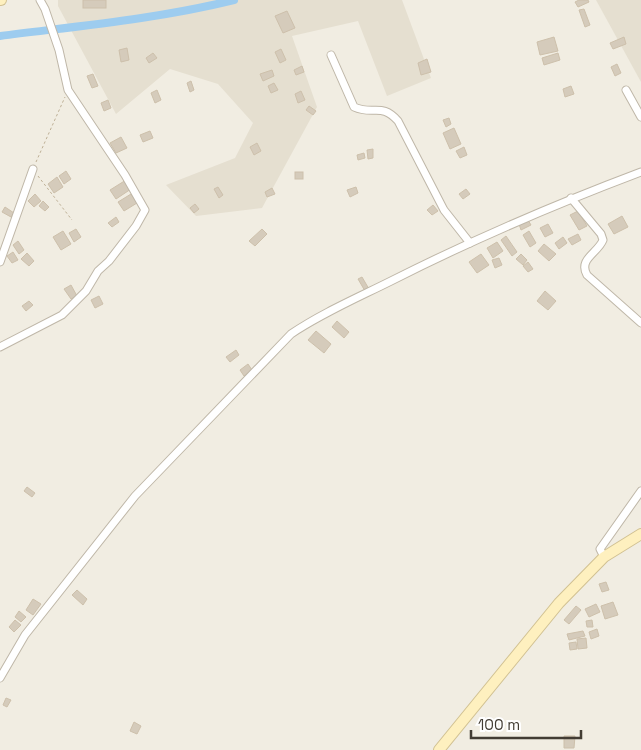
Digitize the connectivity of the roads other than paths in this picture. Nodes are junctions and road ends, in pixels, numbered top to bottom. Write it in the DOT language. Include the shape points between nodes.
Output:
graph roads {
  1 [pos="40,0"];
  2 [pos="331,55"];
  3 [pos="626,90"];
  4 [pos="641,117"];
  5 [pos="33,169"];
  6 [pos="641,172"];
  7 [pos="570,198"];
  8 [pos="470,243"];
  9 [pos="0,262"];
  10 [pos="641,323"];
  11 [pos="0,347"];
  12 [pos="641,490"];
  13 [pos="641,534"];
  14 [pos="604,557"];
  15 [pos="0,678"];
  16 [pos="440,750"];
  1 -- 11 [label="street" via="59,50 68,90 145,210 86,291 62,315"];
  2 -- 8 [label="street" via="354,107 391,113 398,121 444,210"];
  3 -- 4 [label="street"];
  5 -- 9 [label="street"];
  6 -- 7 [label="street"];
  7 -- 8 [label="street"];
  7 -- 10 [label="street" via="603,240 585,262 587,275"];
  8 -- 15 [label="street" via="320,316 291,334 136,496 26,635"];
  12 -- 14 [label="street" via="600,549"];
  13 -- 14 [label="main road"];
  14 -- 16 [label="main road" via="542,623"];
}
